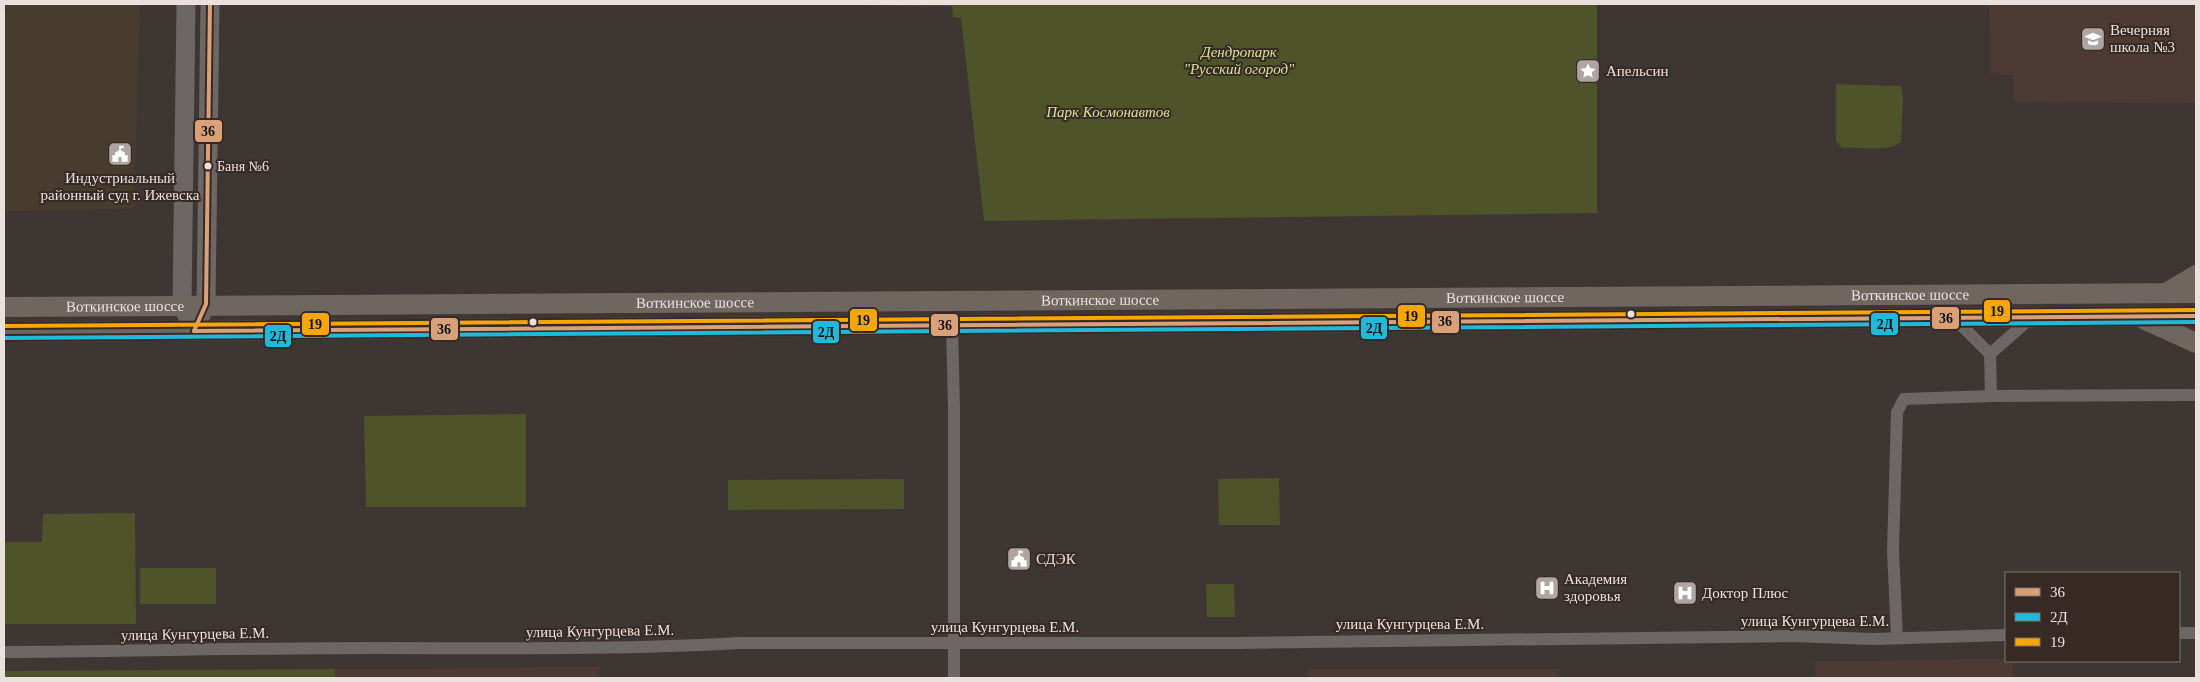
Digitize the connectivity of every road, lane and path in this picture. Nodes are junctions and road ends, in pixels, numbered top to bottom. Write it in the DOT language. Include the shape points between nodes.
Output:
graph roads {
  1 [pos="186,4"];
  2 [pos="210,4"];
  3 [pos="2196,275"];
  4 [pos="2166,293"];
  5 [pos="2196,293"];
  6 [pos="182,304"];
  7 [pos="206,304"];
  8 [pos="4,307"];
  9 [pos="2196,316"];
  10 [pos="2139,317"];
  11 [pos="1954,318"];
  12 [pos="2031,318"];
  13 [pos="952,325"];
  14 [pos="194,330"];
  15 [pos="4,332"];
  16 [pos="2196,343"];
  17 [pos="1990,354"];
  18 [pos="2196,395"];
  19 [pos="1991,396"];
  20 [pos="2180,633"];
  21 [pos="2196,633"];
  22 [pos="2005,635"];
  23 [pos="1897,638"];
  24 [pos="953,644"];
  25 [pos="4,652"];
  26 [pos="954,678"];
  1 -- 6 [label="main road"];
  2 -- 7 [label="main road"];
  3 -- 4 [label="main road"];
  4 -- 5 [label="main road, Воткинское шоссе"];
  4 -- 7 [label="main road, Воткинское шоссе"];
  6 -- 7 [label="main road, Воткинское шоссе"];
  6 -- 8 [label="main road, Воткинское шоссе"];
  6 -- 14 [label="main road"];
  7 -- 14 [label="main road"];
  9 -- 10 [label="main road, Воткинское шоссе"];
  10 -- 12 [label="main road, Воткинское шоссе"];
  10 -- 16 [label="main road"];
  11 -- 12 [label="main road, Воткинское шоссе"];
  11 -- 13 [label="main road, Воткинское шоссе"];
  11 -- 17 [label="street"];
  12 -- 17 [label="street"];
  13 -- 14 [label="main road, Воткинское шоссе"];
  13 -- 24 [label="street"];
  14 -- 15 [label="main road, Воткинское шоссе"];
  17 -- 19 [label="street"];
  18 -- 19 [label="street"];
  19 -- 23 [label="street" via="1904,399 1897,412 1893,551"];
  20 -- 21 [label="street"];
  22 -- 23 [label="street, улица Кунгурцева Е.М."];
  23 -- 24 [label="street, улица Кунгурцева Е.М." via="1792,636"];
  24 -- 25 [label="street, улица Кунгурцева Е.М." via="738,643 572,648"];
  24 -- 26 [label="street"];
}
